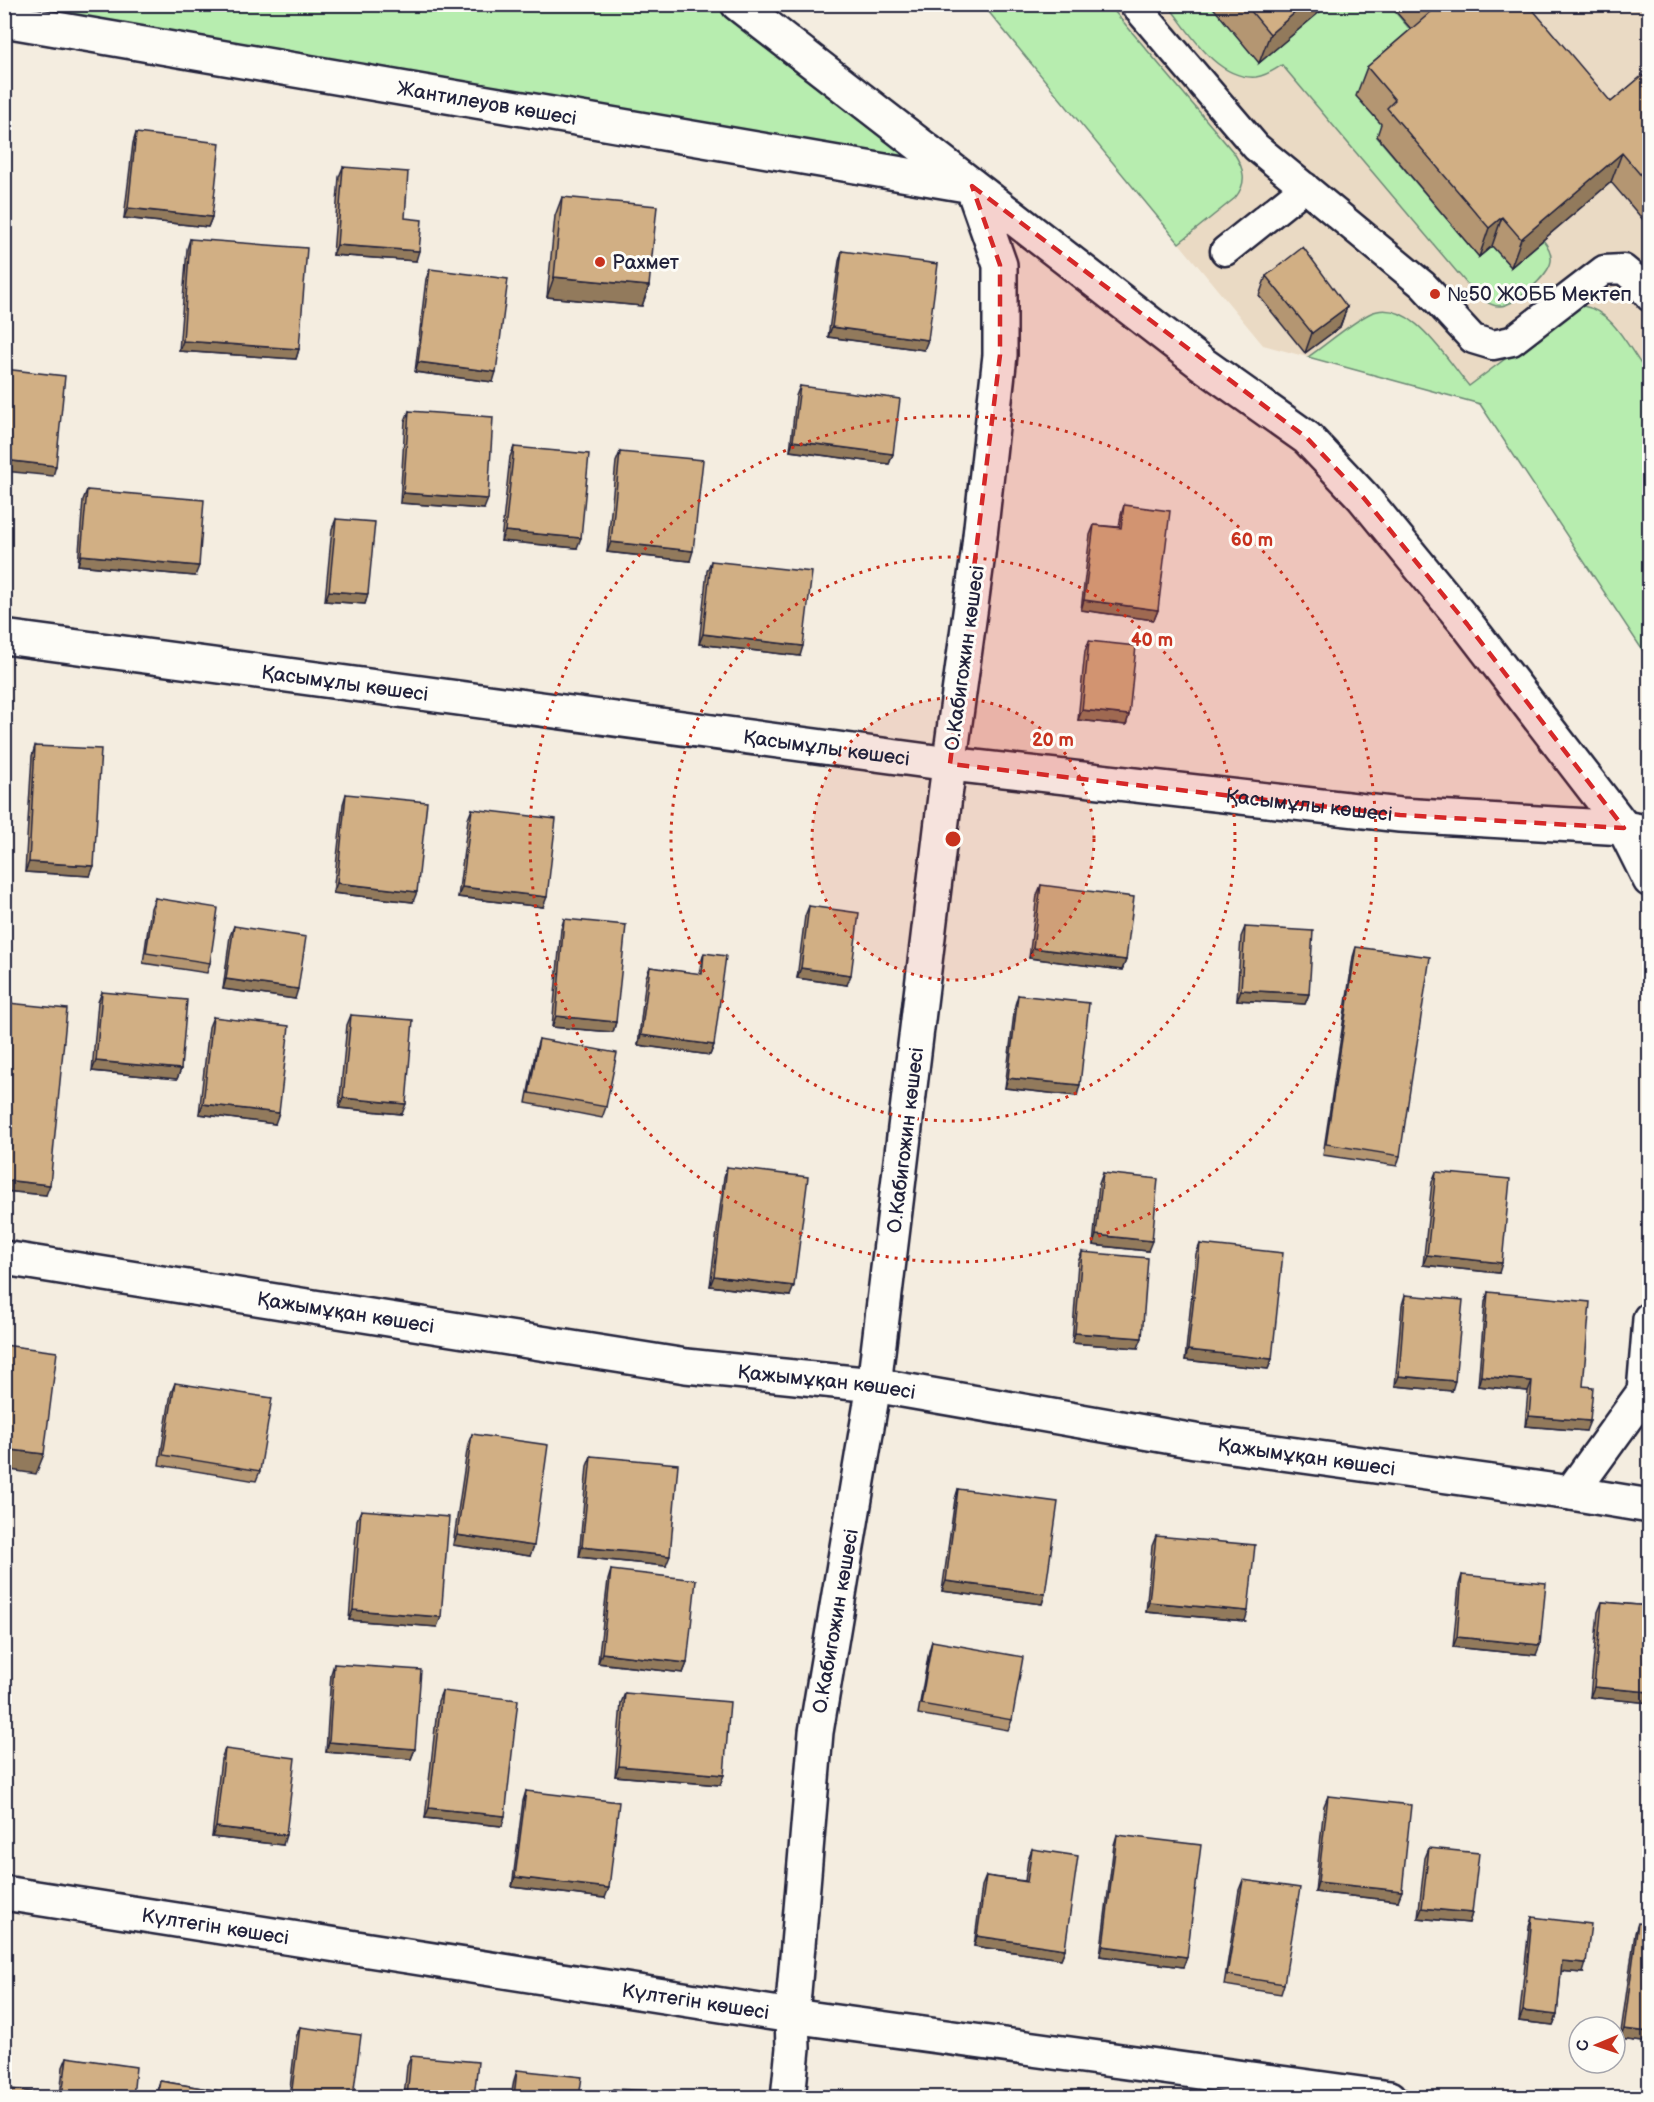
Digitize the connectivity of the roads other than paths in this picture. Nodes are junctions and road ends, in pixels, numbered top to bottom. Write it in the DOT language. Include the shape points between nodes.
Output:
graph roads {
  1 [pos="738,4"];
  2 [pos="1134,4"];
  3 [pos="4,20"];
  4 [pos="972,186"];
  5 [pos="1305,187"];
  6 [pos="1225,251"];
  7 [pos="1650,297"];
  8 [pos="4,637"];
  9 [pos="950,764"];
  10 [pos="1637,831"];
  11 [pos="1650,880"];
  12 [pos="4,1258"];
  13 [pos="1650,1319"];
  14 [pos="874,1385"];
  15 [pos="1647,1401"];
  16 [pos="1571,1493"];
  17 [pos="1650,1506"];
  18 [pos="4,1893"];
  19 [pos="792,2016"];
  20 [pos="788,2097"];
  21 [pos="1390,2097"];
  1 -- 4 [label="street"];
  2 -- 5 [label="lane" via="1256,147"];
  3 -- 4 [label="street, Жантилеуов көшесі"];
  4 -- 9 [label="street, О.Кабигожин көшесі" via="1000,265 1000,355"];
  4 -- 10 [label="street" via="1201,363 1307,438 1363,497"];
  5 -- 6 [label="lane"];
  5 -- 7 [label="lane" via="1423,285 1473,339 1493,345 1512,341 1604,270 1623,269"];
  8 -- 9 [label="street, Қасымұлы көшесі"];
  9 -- 10 [label="street, Қасымұлы көшесі" via="1400,815"];
  9 -- 14 [label="street, О.Кабигожин көшесі"];
  10 -- 11 [label="street"];
  12 -- 14 [label="street, Қажымұқан көшесі" via="687,1366"];
  13 -- 15 [label="street"];
  14 -- 16 [label="street, Қажымұқан көшесі" via="1195,1441"];
  14 -- 19 [label="street, О.Кабигожин көшесі" via="816,1732"];
  15 -- 16 [label="street"];
  16 -- 17 [label="street, Қажымұқан көшесі"];
  18 -- 19 [label="street, Күлтегін көшесі"];
  19 -- 20 [label="street, О.Кабигожин көшесі" via="794,2048"];
  19 -- 21 [label="street, Күлтегін көшесі"];
}
